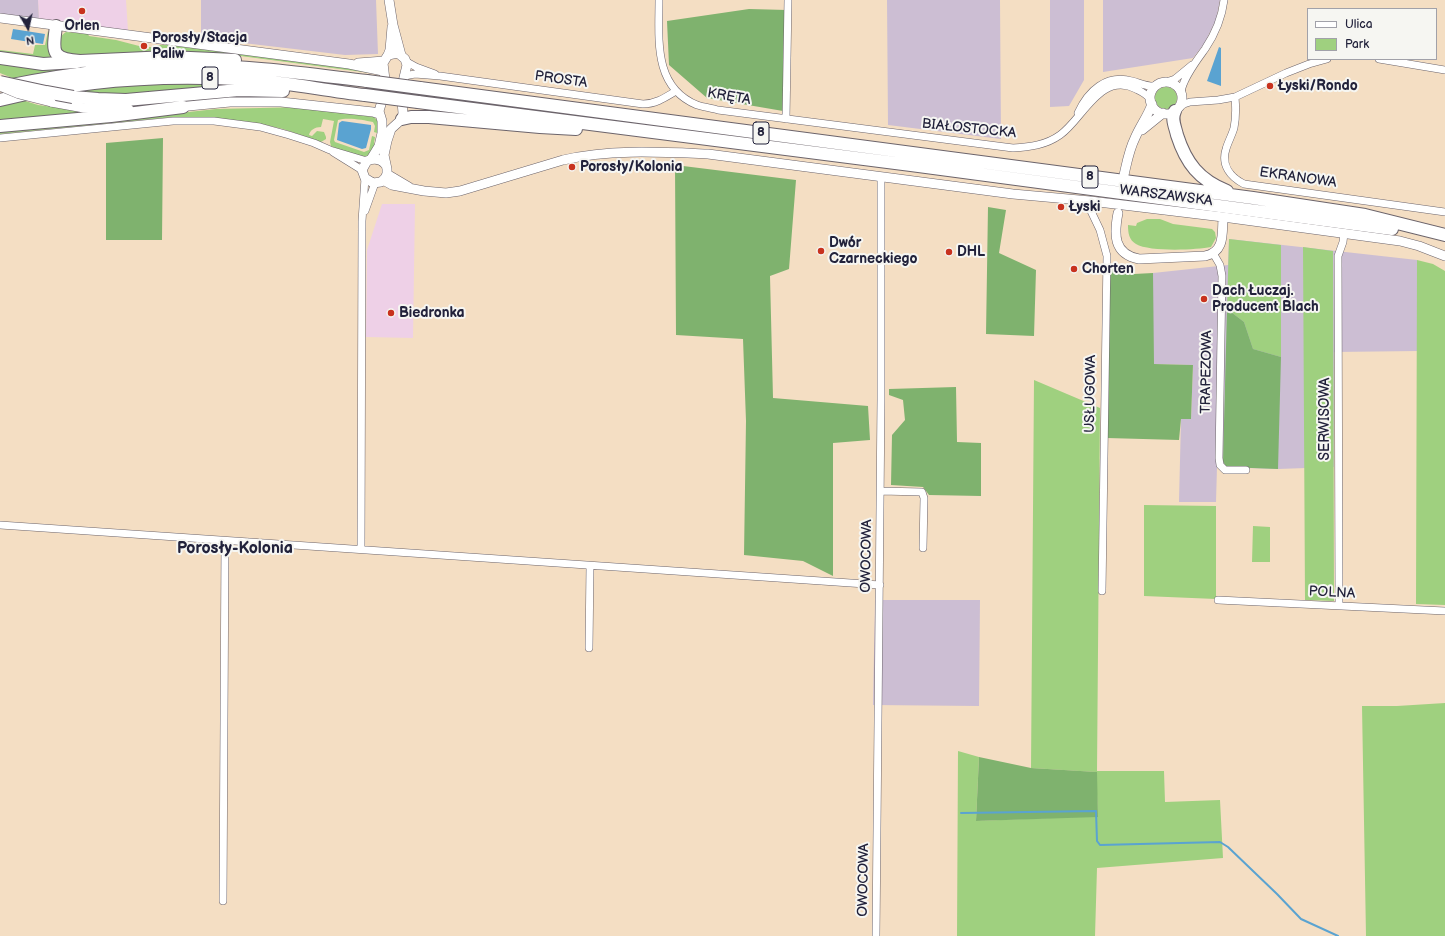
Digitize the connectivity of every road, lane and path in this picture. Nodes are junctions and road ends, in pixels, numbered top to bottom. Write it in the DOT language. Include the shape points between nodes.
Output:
graph roads {
  1 [pos="389,0"];
  2 [pos="659,0"];
  3 [pos="788,0"];
  4 [pos="1224,0"];
  5 [pos="0,18"];
  6 [pos="393,25"];
  7 [pos="56,26"];
  8 [pos="0,58"];
  9 [pos="386,58"];
  10 [pos="404,58"];
  11 [pos="1198,59"];
  12 [pos="1323,60"];
  13 [pos="1385,60"];
  14 [pos="80,61"];
  15 [pos="349,64"];
  16 [pos="1445,70"];
  17 [pos="383,71"];
  18 [pos="305,73"];
  19 [pos="404,76"];
  20 [pos="440,76"];
  21 [pos="0,82"];
  22 [pos="1160,84"];
  23 [pos="0,87"];
  24 [pos="676,91"];
  25 [pos="342,92"];
  26 [pos="1181,93"];
  27 [pos="1235,97"];
  28 [pos="0,100"];
  29 [pos="1203,101"];
  30 [pos="1151,102"];
  31 [pos="183,107"];
  32 [pos="1172,111"];
  33 [pos="380,118"];
  34 [pos="786,119"];
  35 [pos="1075,121"];
  36 [pos="398,122"];
  37 [pos="0,126"];
  38 [pos="639,130"];
  39 [pos="876,131"];
  40 [pos="1135,137"];
  41 [pos="0,138"];
  42 [pos="330,150"];
  43 [pos="369,160"];
  44 [pos="364,174"];
  45 [pos="383,175"];
  46 [pos="1124,175"];
  47 [pos="881,177"];
  48 [pos="1253,198"];
  49 [pos="1090,201"];
  50 [pos="1445,212"];
  51 [pos="1118,213"];
  52 [pos="362,217"];
  53 [pos="1223,217"];
  54 [pos="1344,234"];
  55 [pos="1445,236"];
  56 [pos="1213,253"];
  57 [pos="1445,256"];
  58 [pos="1246,470"];
  59 [pos="881,491"];
  60 [pos="0,525"];
  61 [pos="225,541"];
  62 [pos="924,548"];
  63 [pos="361,549"];
  64 [pos="590,566"];
  65 [pos="880,586"];
  66 [pos="1102,591"];
  67 [pos="1218,600"];
  68 [pos="1339,606"];
  69 [pos="1445,611"];
  70 [pos="588,648"];
  71 [pos="223,901"];
  72 [pos="876,936"];
  1 -- 6 [label="street"];
  2 -- 24 [label="street, KRĘTA" via="660,58 667,78"];
  3 -- 34 [label="street"];
  4 -- 11 [label="street" via="1218,24"];
  5 -- 7 [label="street"];
  6 -- 9 [label="street"];
  6 -- 10 [label="street"];
  7 -- 14 [label="main road" via="54,43 57,55 66,60"];
  7 -- 15 [label="street"];
  8 -- 14 [label="main road" via="43,64"];
  9 -- 10 [label="street" via="394,54"];
  9 -- 15 [label="street"];
  9 -- 17 [label="street"];
  10 -- 19 [label="street" via="407,68"];
  10 -- 20 [label="street, PROSTA" via="416,67"];
  11 -- 22 [label="street" via="1176,79"];
  11 -- 26 [label="street" via="1184,81"];
  12 -- 27 [label="street" via="1286,73"];
  13 -- 16 [label="street"];
  14 -- 18 [label="main road" via="223,59"];
  15 -- 17 [label="street"];
  17 -- 33 [label="street" via="386,88 379,109"];
  18 -- 23 [label="main road, 8" via="189,66 150,67 60,76"];
  18 -- 48 [label="main road, 8, bridge"];
  19 -- 20 [label="street, PROSTA"];
  19 -- 36 [label="street" via="401,90 403,113"];
  20 -- 24 [label="street, PROSTA" via="643,104 660,100"];
  21 -- 25 [label="main road, bridge" via="73,97 126,100 239,90"];
  22 -- 26 [label="street" via="1168,82 1175,85"];
  22 -- 30 [label="street" via="1152,92"];
  22 -- 35 [label="street, BIAŁOSTOCKA" via="1149,86 1122,79 1106,82 1090,94"];
  23 -- 31 [label="street, bridge" via="51,102 101,109"];
  24 -- 34 [label="street, KRĘTA" via="696,105"];
  25 -- 28 [label="main road, 8" via="255,80 160,78 77,84"];
  25 -- 38 [label="main road, 8, bridge"];
  26 -- 29 [label="street"];
  26 -- 32 [label="street" via="1182,101"];
  27 -- 29 [label="street"];
  27 -- 50 [label="street, EKRANOWA" via="1236,118 1224,158 1228,170 1236,180 1244,184"];
  29 -- 32 [label="street" via="1190,102"];
  30 -- 32 [label="street" via="1156,110"];
  30 -- 35 [label="street, BIAŁOSTOCKA" via="1146,94 1132,88 1112,87 1093,98"];
  30 -- 40 [label="street" via="1147,116"];
  31 -- 33 [label="street" via="230,102 281,102 373,112"];
  31 -- 37 [label="main road"];
  32 -- 40 [label="street" via="1152,121"];
  32 -- 48 [label="main road" via="1180,145 1190,165 1216,187"];
  33 -- 36 [label="street" via="389,125"];
  33 -- 43 [label="street" via="383,127 378,146"];
  34 -- 39 [label="street, KRĘTA"];
  35 -- 39 [label="street, BIAŁOSTOCKA" via="1050,141 1026,148"];
  36 -- 38 [label="main road" via="411,117 429,117 540,127"];
  36 -- 45 [label="street" via="391,129 385,145"];
  38 -- 55 [label="main road, 8"];
  40 -- 46 [label="street"];
  41 -- 42 [label="street" via="173,121 214,121 260,127"];
  42 -- 43 [label="street"];
  42 -- 44 [label="street"];
  43 -- 44 [label="street"];
  43 -- 45 [label="street" via="379,159"];
  44 -- 45 [label="street" via="368,181"];
  44 -- 52 [label="street"];
  45 -- 47 [label="street, WARSZAWSKA" via="392,185 434,193 460,191 570,159 592,155 673,152 708,154"];
  45 -- 52 [label="street"];
  47 -- 49 [label="street, WARSZAWSKA"];
  47 -- 59 [label="street, OWOCOWA"];
  48 -- 55 [label="main road, 8" via="1365,215"];
  49 -- 53 [label="street, WARSZAWSKA"];
  49 -- 66 [label="street, USŁUGOWA" via="1090,209 1108,256"];
  51 -- 56 [label="street" via="1115,231 1117,243 1125,254 1132,258 1205,256"];
  52 -- 63 [label="street"];
  53 -- 54 [label="street, WARSZAWSKA"];
  53 -- 56 [label="street" via="1221,241"];
  54 -- 57 [label="street, WARSZAWSKA" via="1400,241"];
  54 -- 68 [label="street, SERWISOWA" via="1338,256"];
  56 -- 58 [label="street, TRAPEZOWA" via="1220,265 1222,276 1220,465 1225,470"];
  59 -- 62 [label="street" via="922,492"];
  59 -- 65 [label="street, OWOCOWA"];
  60 -- 61 [label="street"];
  61 -- 63 [label="street"];
  61 -- 71 [label="street"];
  63 -- 64 [label="street"];
  64 -- 65 [label="street"];
  64 -- 70 [label="street"];
  65 -- 72 [label="street, OWOCOWA"];
  67 -- 68 [label="street, POLNA"];
  68 -- 69 [label="street, POLNA"];
}
